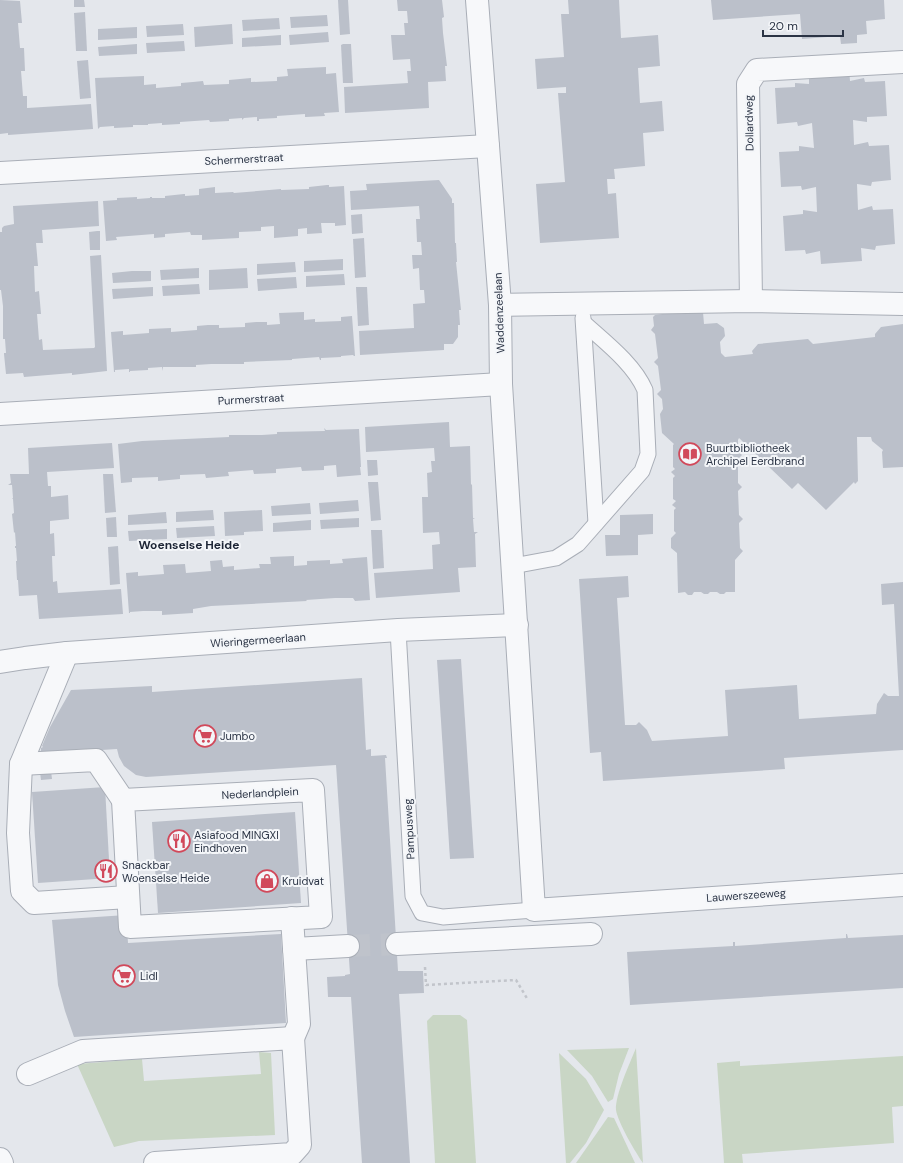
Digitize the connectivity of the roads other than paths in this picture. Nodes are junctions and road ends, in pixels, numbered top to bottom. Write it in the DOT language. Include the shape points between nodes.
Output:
graph roads {
  1 [pos="477,0"];
  2 [pos="903,62"];
  3 [pos="488,146"];
  4 [pos="0,173"];
  5 [pos="751,301"];
  6 [pos="903,304"];
  7 [pos="500,305"];
  8 [pos="583,314"];
  9 [pos="501,384"];
  10 [pos="0,414"];
  11 [pos="596,523"];
  12 [pos="513,566"];
  13 [pos="517,625"];
  14 [pos="398,630"];
  15 [pos="67,654"];
  16 [pos="0,662"];
  17 [pos="21,764"];
  18 [pos="123,800"];
  19 [pos="903,885"];
  20 [pos="128,897"];
  21 [pos="589,906"];
  22 [pos="534,910"];
  23 [pos="292,918"];
  24 [pos="591,934"];
  25 [pos="397,944"];
  26 [pos="348,946"];
  27 [pos="294,949"];
  28 [pos="293,1038"];
  29 [pos="28,1074"];
  30 [pos="0,1159"];
  31 [pos="279,1159"];
  32 [pos="2,1163"];
  33 [pos="155,1163"];
  1 -- 3 [label="street, Waddenzeelaan"];
  2 -- 5 [label="street, Dollardweg" via="756,70 748,84"];
  3 -- 4 [label="street, Schermerstraat"];
  3 -- 7 [label="street, Waddenzeelaan"];
  5 -- 6 [label="street"];
  5 -- 8 [label="street"];
  7 -- 8 [label="street"];
  7 -- 9 [label="street, Waddenzeelaan"];
  8 -- 11 [label="lane"];
  8 -- 11 [label="lane" via="642,382 645,390 648,454 645,465"];
  9 -- 10 [label="street, Purmerstraat"];
  9 -- 12 [label="street, Waddenzeelaan"];
  11 -- 12 [label="lane" via="578,544 556,558"];
  12 -- 13 [label="street, Waddenzeelaan"];
  13 -- 14 [label="street, Wieringermeerlaan"];
  13 -- 22 [label="street"];
  14 -- 15 [label="street, Wieringermeerlaan"];
  14 -- 22 [label="lane, Pampusweg" via="413,896 422,913 444,917"];
  15 -- 16 [label="street, Wieringermeerlaan"];
  15 -- 17 [label="street"];
  17 -- 18 [label="street" via="96,760"];
  17 -- 20 [label="street" via="18,833 22,891 34,903"];
  18 -- 20 [label="street, Nederlandplein"];
  18 -- 23 [label="street, Nederlandplein" via="313,790 321,917"];
  19 -- 21 [label="street, Lauwerszeeweg"];
  20 -- 23 [label="street, Nederlandplein" via="130,927"];
  21 -- 22 [label="street, Pampusweg"];
  23 -- 27 [label="street"];
  24 -- 25 [label="street"];
  26 -- 27 [label="street"];
  27 -- 28 [label="street" via="299,1024"];
  28 -- 29 [label="street" via="83,1051"];
  28 -- 31 [label="street" via="300,1145 292,1154"];
  30 -- 32 [label="street"];
  31 -- 33 [label="street"];
}
